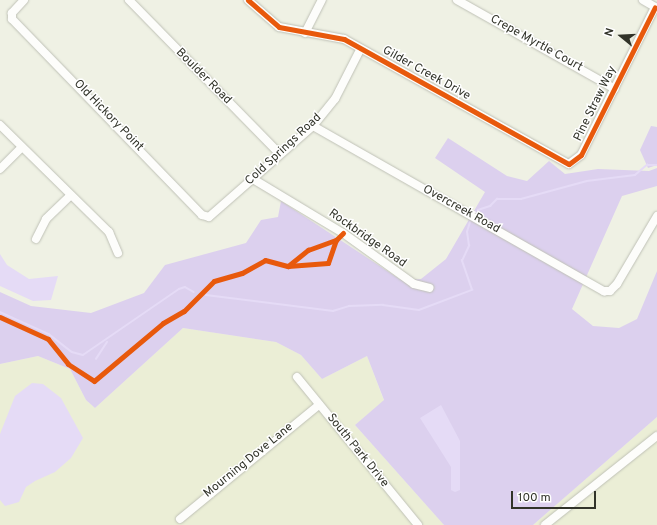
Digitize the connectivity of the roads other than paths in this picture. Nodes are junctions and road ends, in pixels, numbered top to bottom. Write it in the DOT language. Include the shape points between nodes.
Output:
graph roads {
  1 [pos="24,0"];
  2 [pos="129,0"];
  3 [pos="248,0"];
  4 [pos="322,0"];
  5 [pos="457,0"];
  6 [pos="643,0"];
  7 [pos="656,7"];
  8 [pos="305,33"];
  9 [pos="360,50"];
  10 [pos="615,89"];
  11 [pos="0,125"];
  12 [pos="313,126"];
  13 [pos="22,147"];
  14 [pos="278,153"];
  15 [pos="572,164"];
  16 [pos="0,168"];
  17 [pos="253,179"];
  18 [pos="70,196"];
  19 [pos="206,216"];
  20 [pos="657,216"];
  21 [pos="36,239"];
  22 [pos="118,253"];
  23 [pos="430,288"];
  24 [pos="297,377"];
  25 [pos="319,405"];
  26 [pos="657,436"];
  27 [pos="180,519"];
  28 [pos="418,525"];
  29 [pos="545,525"];
  1 -- 19 [label="street, Old Hickory Point" via="11,16"];
  2 -- 14 [label="street, Boulder Road"];
  3 -- 8 [label="street, Gilder Creek Drive" via="279,27"];
  4 -- 8 [label="street"];
  5 -- 10 [label="street, Crepe Myrtle Court"];
  6 -- 7 [label="street"];
  7 -- 10 [label="street, Pine Straw Way"];
  8 -- 9 [label="street, Gilder Creek Drive" via="338,37"];
  9 -- 12 [label="street, Cold Springs Road" via="335,99"];
  9 -- 15 [label="street, Gilder Creek Drive" via="540,150"];
  10 -- 15 [label="street, Pine Straw Way" via="581,155"];
  11 -- 13 [label="street"];
  12 -- 14 [label="street, Cold Springs Road"];
  12 -- 20 [label="street, Overcreek Road" via="610,291"];
  13 -- 16 [label="street"];
  13 -- 18 [label="street"];
  14 -- 17 [label="street, Cold Springs Road"];
  17 -- 19 [label="street, Cold Springs Road" via="214,215"];
  17 -- 23 [label="street, Rockbridge Road" via="336,229 414,284"];
  18 -- 21 [label="street" via="46,219"];
  18 -- 22 [label="street" via="109,232"];
  24 -- 25 [label="street, South Park Drive"];
  25 -- 27 [label="street, Mourning Dove Lane"];
  25 -- 28 [label="street, South Park Drive"];
  26 -- 29 [label="street"];
}
